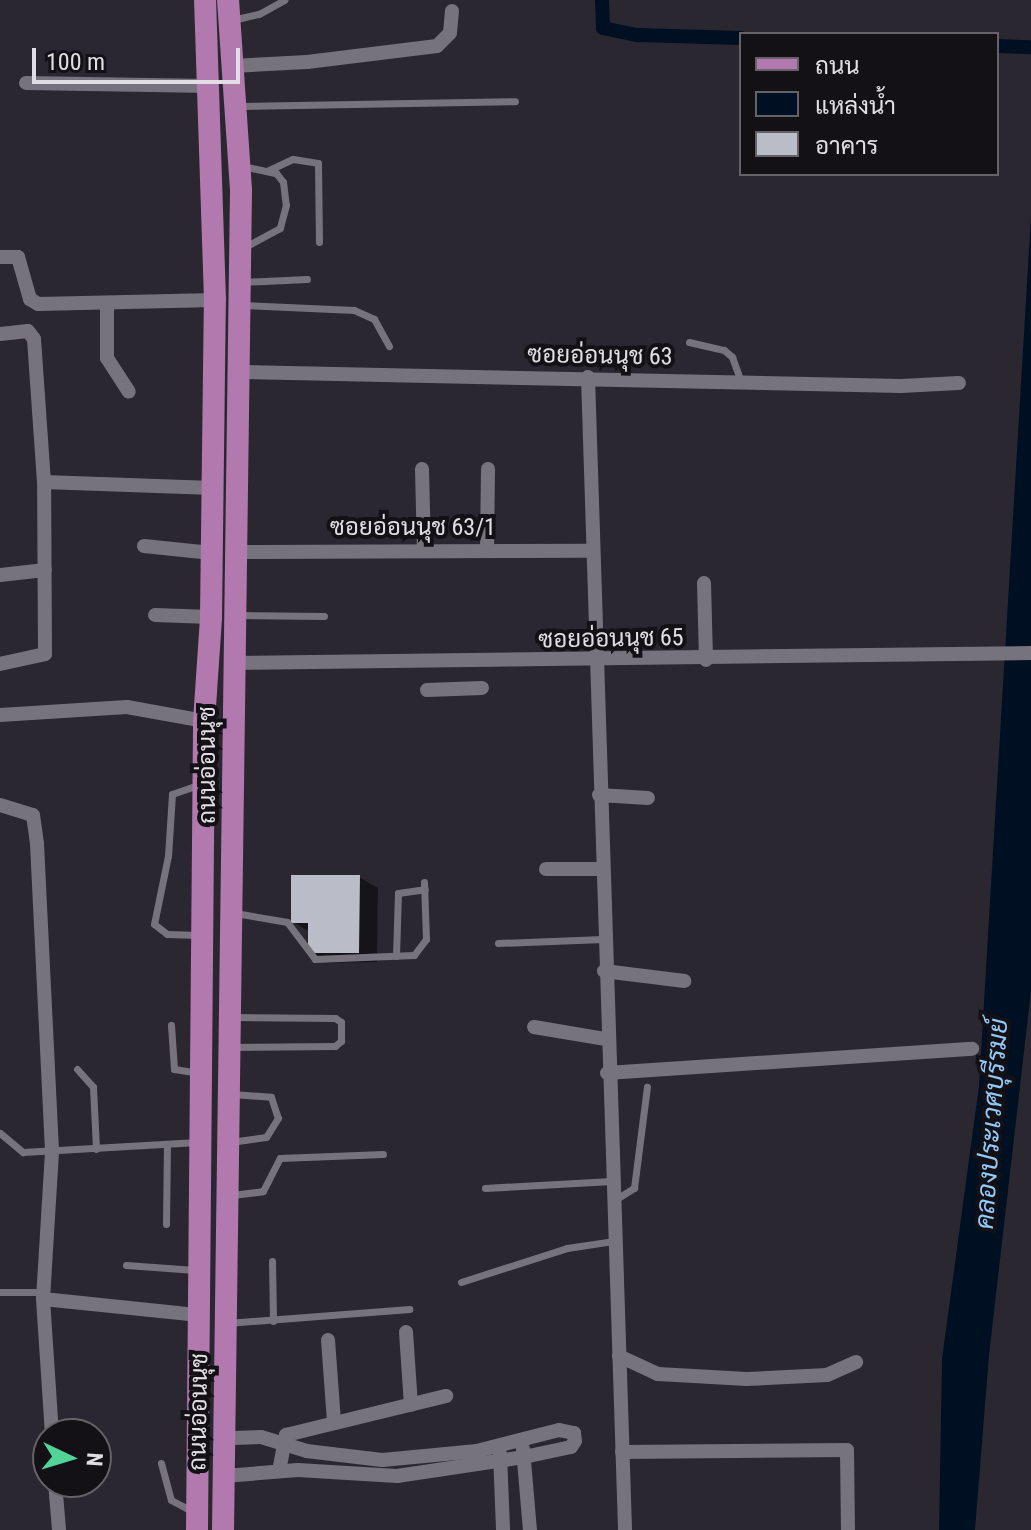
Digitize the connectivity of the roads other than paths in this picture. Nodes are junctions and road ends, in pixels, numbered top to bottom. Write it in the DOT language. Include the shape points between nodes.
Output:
graph roads {
  1 [pos="205,0"];
  2 [pos="284,0"];
  3 [pos="229,10"];
  4 [pos="452,11"];
  5 [pos="233,66"];
  6 [pos="26,83"];
  7 [pos="210,86"];
  8 [pos="515,101"];
  9 [pos="237,106"];
  10 [pos="240,166"];
  11 [pos="269,170"];
  12 [pos="319,242"];
  13 [pos="241,250"];
  14 [pos="0,257"];
  15 [pos="307,279"];
  16 [pos="240,282"];
  17 [pos="215,300"];
  18 [pos="107,303"];
  19 [pos="240,305"];
  20 [pos="0,334"];
  21 [pos="689,342"];
  22 [pos="389,346"];
  23 [pos="239,372"];
  24 [pos="588,377"];
  25 [pos="741,382"];
  26 [pos="959,383"];
  27 [pos="129,392"];
  28 [pos="422,469"];
  29 [pos="488,469"];
  30 [pos="44,482"];
  31 [pos="213,488"];
  32 [pos="144,546"];
  33 [pos="424,550"];
  34 [pos="487,550"];
  35 [pos="591,551"];
  36 [pos="236,552"];
  37 [pos="212,553"];
  38 [pos="45,570"];
  39 [pos="0,575"];
  40 [pos="704,583"];
  41 [pos="155,615"];
  42 [pos="235,615"];
  43 [pos="324,616"];
  44 [pos="211,617"];
  45 [pos="1031,653"];
  46 [pos="706,660"];
  47 [pos="595,661"];
  48 [pos="451,662"];
  49 [pos="208,663"];
  50 [pos="234,663"];
  51 [pos="0,664"];
  52 [pos="482,688"];
  53 [pos="452,689"];
  54 [pos="427,690"];
  55 [pos="0,715"];
  56 [pos="204,721"];
  57 [pos="203,784"];
  58 [pos="599,795"];
  59 [pos="648,798"];
  60 [pos="0,805"];
  61 [pos="546,869"];
  62 [pos="601,869"];
  63 [pos="233,912"];
  64 [pos="203,935"];
  65 [pos="603,939"];
  66 [pos="498,943"];
  67 [pos="396,956"];
  68 [pos="604,971"];
  69 [pos="203,975"];
  70 [pos="232,975"];
  71 [pos="684,981"];
  72 [pos="232,1017"];
  73 [pos="171,1025"];
  74 [pos="534,1027"];
  75 [pos="606,1039"];
  76 [pos="232,1047"];
  77 [pos="972,1049"];
  78 [pos="77,1069"];
  79 [pos="200,1073"];
  80 [pos="607,1073"];
  81 [pos="647,1087"];
  82 [pos="229,1094"];
  83 [pos="0,1133"];
  84 [pos="200,1142"];
  85 [pos="229,1143"];
  86 [pos="167,1144"];
  87 [pos="96,1149"];
  88 [pos="52,1152"];
  89 [pos="383,1154"];
  90 [pos="612,1181"];
  91 [pos="485,1188"];
  92 [pos="228,1195"];
  93 [pos="613,1202"];
  94 [pos="166,1224"];
  95 [pos="614,1241"];
  96 [pos="272,1261"];
  97 [pos="126,1265"];
  98 [pos="199,1271"];
  99 [pos="461,1282"];
  100 [pos="0,1292"];
  101 [pos="44,1295"];
  102 [pos="409,1309"];
  103 [pos="199,1315"];
  104 [pos="273,1321"];
  105 [pos="227,1323"];
  106 [pos="406,1332"];
  107 [pos="328,1340"];
  108 [pos="619,1356"];
  109 [pos="856,1362"];
  110 [pos="446,1396"];
  111 [pos="411,1405"];
  112 [pos="51,1418"];
  113 [pos="334,1422"];
  114 [pos="225,1438"];
  115 [pos="522,1440"];
  116 [pos="280,1441"];
  117 [pos="622,1452"];
  118 [pos="500,1453"];
  119 [pos="524,1457"];
  120 [pos="382,1460"];
  121 [pos="161,1463"];
  122 [pos="279,1471"];
  123 [pos="224,1476"];
  124 [pos="382,1477"];
  125 [pos="56,1498"];
  126 [pos="198,1522"];
  127 [pos="59,1530"];
  128 [pos="223,1530"];
  129 [pos="503,1530"];
  130 [pos="530,1530"];
  131 [pos="625,1530"];
  132 [pos="848,1530"];
  1 -- 7 [label="main road, ถนนอ่อนนุช"];
  2 -- 3 [label="lane" via="259,14"];
  3 -- 5 [label="main road, ถนนอ่อนนุช"];
  4 -- 5 [label="street" via="450,33 437,46"];
  5 -- 9 [label="main road, ถนนอ่อนนุช"];
  6 -- 7 [label="street"];
  7 -- 17 [label="main road, ถนนอ่อนนุช"];
  8 -- 9 [label="lane"];
  9 -- 10 [label="main road, ถนนอ่อนนุช"];
  10 -- 11 [label="lane"];
  10 -- 13 [label="main road, ถนนอ่อนนุช"];
  11 -- 12 [label="lane" via="293,159 318,163"];
  11 -- 13 [label="lane" via="283,182 284,222"];
  13 -- 16 [label="main road, ถนนอ่อนนุช"];
  14 -- 18 [label="street" via="18,257 30,299 38,304"];
  15 -- 16 [label="lane"];
  16 -- 19 [label="main road, ถนนอ่อนนุช"];
  17 -- 18 [label="street"];
  17 -- 31 [label="main road, ถนนอ่อนนุช"];
  18 -- 27 [label="street" via="107,358"];
  19 -- 22 [label="lane" via="354,310 374,319"];
  19 -- 23 [label="main road, ถนนอ่อนนุช"];
  20 -- 30 [label="street" via="28,331 34,339"];
  21 -- 25 [label="lane" via="724,350"];
  23 -- 24 [label="street, ซอยอ่อนนุช 63"];
  23 -- 36 [label="main road, ถนนอ่อนนุช"];
  24 -- 25 [label="street, ซอยอ่อนนุช 63"];
  24 -- 35 [label="street"];
  25 -- 26 [label="street, ซอยอ่อนนุช 63"];
  28 -- 33 [label="street"];
  29 -- 34 [label="street"];
  30 -- 31 [label="street"];
  30 -- 38 [label="street"];
  31 -- 37 [label="main road, ถนนอ่อนนุช"];
  32 -- 37 [label="street"];
  33 -- 34 [label="street, ซอยอ่อนนุช 63/1"];
  33 -- 36 [label="street, ซอยอ่อนนุช 63/1"];
  34 -- 35 [label="street, ซอยอ่อนนุช 63/1"];
  35 -- 47 [label="street"];
  36 -- 42 [label="main road, ถนนอ่อนนุช"];
  37 -- 44 [label="main road, ถนนอ่อนนุช"];
  38 -- 39 [label="street"];
  38 -- 51 [label="street" via="45,654"];
  40 -- 46 [label="street"];
  41 -- 44 [label="street"];
  42 -- 43 [label="lane"];
  42 -- 50 [label="main road, ถนนอ่อนนุช"];
  44 -- 49 [label="main road, ถนนอ่อนนุช"];
  45 -- 46 [label="street, ซอยอ่อนนุช 65"];
  46 -- 47 [label="street, ซอยอ่อนนุช 65"];
  47 -- 48 [label="street, ซอยอ่อนนุช 65"];
  47 -- 58 [label="street"];
  48 -- 50 [label="street, ซอยอ่อนนุช 65"];
  48 -- 53 [label="street"];
  49 -- 50 [label="main road"];
  49 -- 56 [label="main road, ถนนอ่อนนุช"];
  50 -- 63 [label="main road, ถนนอ่อนนุช"];
  52 -- 53 [label="street"];
  53 -- 54 [label="street"];
  55 -- 56 [label="street" via="127,707"];
  56 -- 57 [label="main road, ถนนอ่อนนุช"];
  57 -- 64 [label="main road, ถนนอ่อนนุช"];
  57 -- 64 [label="lane" via="172,794 168,856 154,924 167,934"];
  58 -- 59 [label="street"];
  58 -- 62 [label="street"];
  60 -- 88 [label="street" via="33,815"];
  61 -- 62 [label="street"];
  62 -- 65 [label="street"];
  63 -- 67 [label="lane" via="287,922 315,959"];
  63 -- 70 [label="main road, ถนนอ่อนนุช"];
  64 -- 69 [label="main road, ถนนอ่อนนุช"];
  65 -- 66 [label="lane"];
  65 -- 68 [label="street"];
  67 -- 67 [label="lane" via="398,893 424,886 424,948"];
  68 -- 71 [label="street"];
  68 -- 75 [label="street"];
  69 -- 70 [label="main road"];
  69 -- 79 [label="main road, ถนนอ่อนนุช"];
  70 -- 72 [label="main road, ถนนอ่อนนุช"];
  72 -- 76 [label="main road, ถนนอ่อนนุช"];
  72 -- 76 [label="lane" via="335,1018 341,1022 341,1041 335,1046"];
  73 -- 79 [label="lane" via="174,1069"];
  74 -- 75 [label="street"];
  75 -- 80 [label="street"];
  76 -- 82 [label="main road, ถนนอ่อนนุช"];
  77 -- 80 [label="street"];
  78 -- 87 [label="lane" via="93,1087"];
  79 -- 84 [label="main road, ถนนอ่อนนุช"];
  80 -- 90 [label="street"];
  81 -- 93 [label="lane" via="634,1188"];
  82 -- 85 [label="main road, ถนนอ่อนนุช"];
  82 -- 85 [label="lane" via="271,1097 278,1118 266,1137"];
  83 -- 88 [label="lane" via="23,1152"];
  84 -- 86 [label="lane"];
  84 -- 98 [label="main road, ถนนอ่อนนุช"];
  85 -- 92 [label="main road, ถนนอ่อนนุช"];
  86 -- 87 [label="lane"];
  86 -- 94 [label="lane"];
  87 -- 88 [label="lane"];
  88 -- 101 [label="street"];
  89 -- 92 [label="lane" via="280,1158 263,1191"];
  90 -- 91 [label="lane"];
  90 -- 93 [label="street"];
  92 -- 105 [label="main road, ถนนอ่อนนุช"];
  93 -- 95 [label="street"];
  95 -- 99 [label="lane" via="567,1248"];
  95 -- 108 [label="street"];
  96 -- 104 [label="lane"];
  97 -- 98 [label="lane"];
  98 -- 103 [label="main road, ถนนอ่อนนุช"];
  100 -- 101 [label="lane"];
  101 -- 103 [label="street"];
  101 -- 112 [label="street"];
  102 -- 104 [label="lane"];
  103 -- 126 [label="main road, ถนนอ่อนนุช"];
  104 -- 105 [label="lane"];
  105 -- 114 [label="main road, ถนนอ่อนนุช"];
  106 -- 111 [label="street"];
  107 -- 113 [label="street"];
  108 -- 109 [label="street" via="658,1374 747,1379 827,1375"];
  108 -- 117 [label="street"];
  110 -- 111 [label="street"];
  111 -- 113 [label="street"];
  113 -- 116 [label="street" via="296,1431"];
  114 -- 116 [label="street"];
  114 -- 123 [label="main road, ถนนอ่อนนุช"];
  115 -- 118 [label="street"];
  115 -- 119 [label="street"];
  115 -- 119 [label="street" via="568,1429 575,1441 571,1447"];
  116 -- 120 [label="street" via="307,1451"];
  116 -- 122 [label="street"];
  117 -- 131 [label="street"];
  117 -- 132 [label="street" via="847,1450"];
  118 -- 119 [label="street"];
  118 -- 120 [label="street"];
  118 -- 124 [label="street"];
  118 -- 129 [label="street"];
  119 -- 130 [label="street"];
  120 -- 124 [label="street"];
  121 -- 126 [label="lane" via="171,1500"];
  122 -- 123 [label="street"];
  122 -- 124 [label="street"];
  123 -- 128 [label="main road, ถนนอ่อนนุช"];
  125 -- 127 [label="street"];
}
